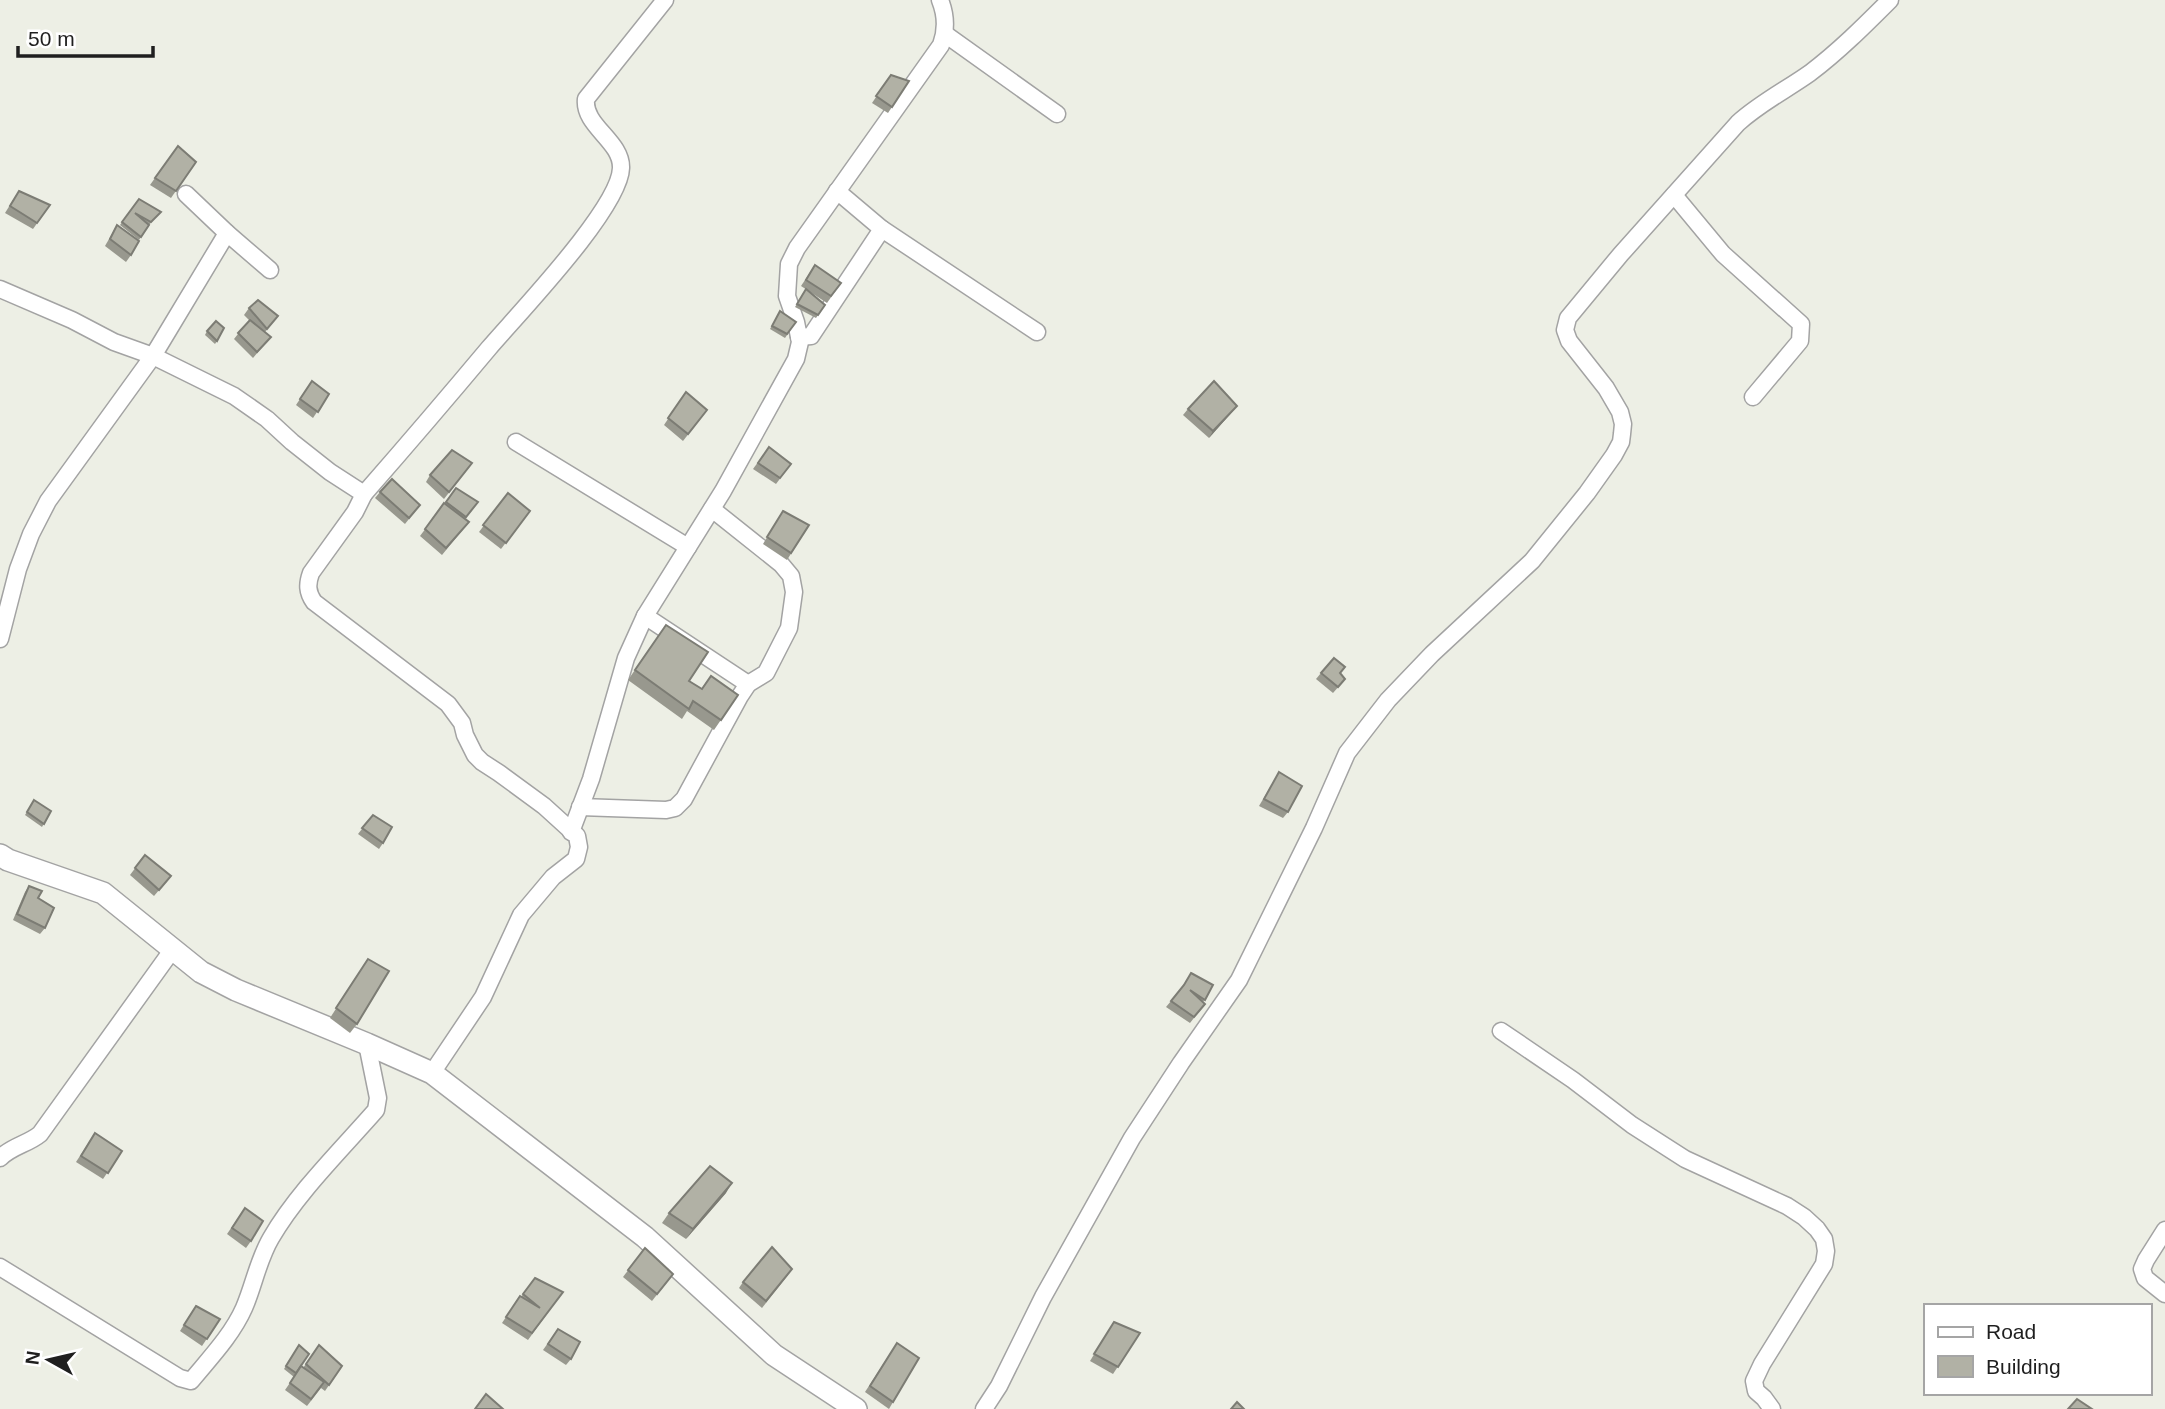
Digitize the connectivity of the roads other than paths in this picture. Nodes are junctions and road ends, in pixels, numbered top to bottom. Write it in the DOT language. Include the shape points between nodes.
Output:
graph roads {
  1 [pos="665,0"];
  2 [pos="940,0"];
  3 [pos="1890,0"];
  4 [pos="945,34"];
  5 [pos="1057,114"];
  6 [pos="837,191"];
  7 [pos="186,194"];
  8 [pos="1674,195"];
  9 [pos="883,229"];
  10 [pos="227,233"];
  11 [pos="270,270"];
  12 [pos="0,289"];
  13 [pos="1037,332"];
  14 [pos="799,337"];
  15 [pos="153,356"];
  16 [pos="1753,397"];
  17 [pos="516,442"];
  18 [pos="364,494"];
  19 [pos="712,509"];
  20 [pos="688,547"];
  21 [pos="645,616"];
  22 [pos="0,639"];
  23 [pos="748,684"];
  24 [pos="580,807"];
  25 [pos="571,832"];
  26 [pos="0,855"];
  27 [pos="173,949"];
  28 [pos="1501,1031"];
  29 [pos="367,1044"];
  30 [pos="432,1073"];
  31 [pos="0,1158"];
  32 [pos="2165,1230"];
  33 [pos="0,1267"];
  34 [pos="2165,1294"];
  35 [pos="856,1409"];
  36 [pos="984,1409"];
  37 [pos="1772,1409"];
  1 -- 18 [label="street" via="586,99 586,109 618,154 621,167 610,199 577,246"];
  2 -- 4 [label="street"];
  3 -- 8 [label="street" via="1844,46 1750,112"];
  4 -- 5 [label="street"];
  4 -- 6 [label="street" via="942,45"];
  6 -- 9 [label="street"];
  6 -- 14 [label="street" via="789,264 787,296"];
  7 -- 10 [label="street"];
  8 -- 16 [label="street" via="1723,254 1801,324 1800,341"];
  8 -- 36 [label="street" via="1565,324 1569,341 1620,412 1621,442 1614,455 1532,561 1432,654 1347,753 1239,980 1132,1138"];
  9 -- 13 [label="street"];
  9 -- 14 [label="street" via="811,335"];
  10 -- 11 [label="street"];
  10 -- 15 [label="street"];
  12 -- 15 [label="street"];
  14 -- 19 [label="street" via="796,359"];
  15 -- 18 [label="street" via="234,396"];
  15 -- 22 [label="street" via="48,501 18,569"];
  17 -- 20 [label="street"];
  18 -- 25 [label="street" via="352,518 310,573 309,595 448,704 475,755"];
  19 -- 20 [label="street"];
  19 -- 23 [label="street" via="791,576 794,592 789,628 766,673"];
  20 -- 21 [label="street"];
  21 -- 23 [label="street"];
  21 -- 24 [label="street" via="626,658"];
  23 -- 24 [label="street" via="675,808"];
  24 -- 25 [label="street"];
  25 -- 30 [label="street" via="579,842 576,859 553,877 521,915 483,997"];
  26 -- 27 [label="street" via="103,893"];
  27 -- 29 [label="street" via="201,972 236,990"];
  27 -- 31 [label="street" via="48,1125 33,1140"];
  28 -- 37 [label="street" via="1668,1148 1787,1206 1817,1229 1824,1239 1824,1264 1754,1381 1756,1391"];
  29 -- 30 [label="street"];
  29 -- 33 [label="street" via="379,1098 376,1110 288,1211 258,1264 244,1308 191,1381"];
  30 -- 35 [label="street" via="645,1237 775,1355"];
  32 -- 34 [label="street" via="2142,1269 2145,1278"];
}
